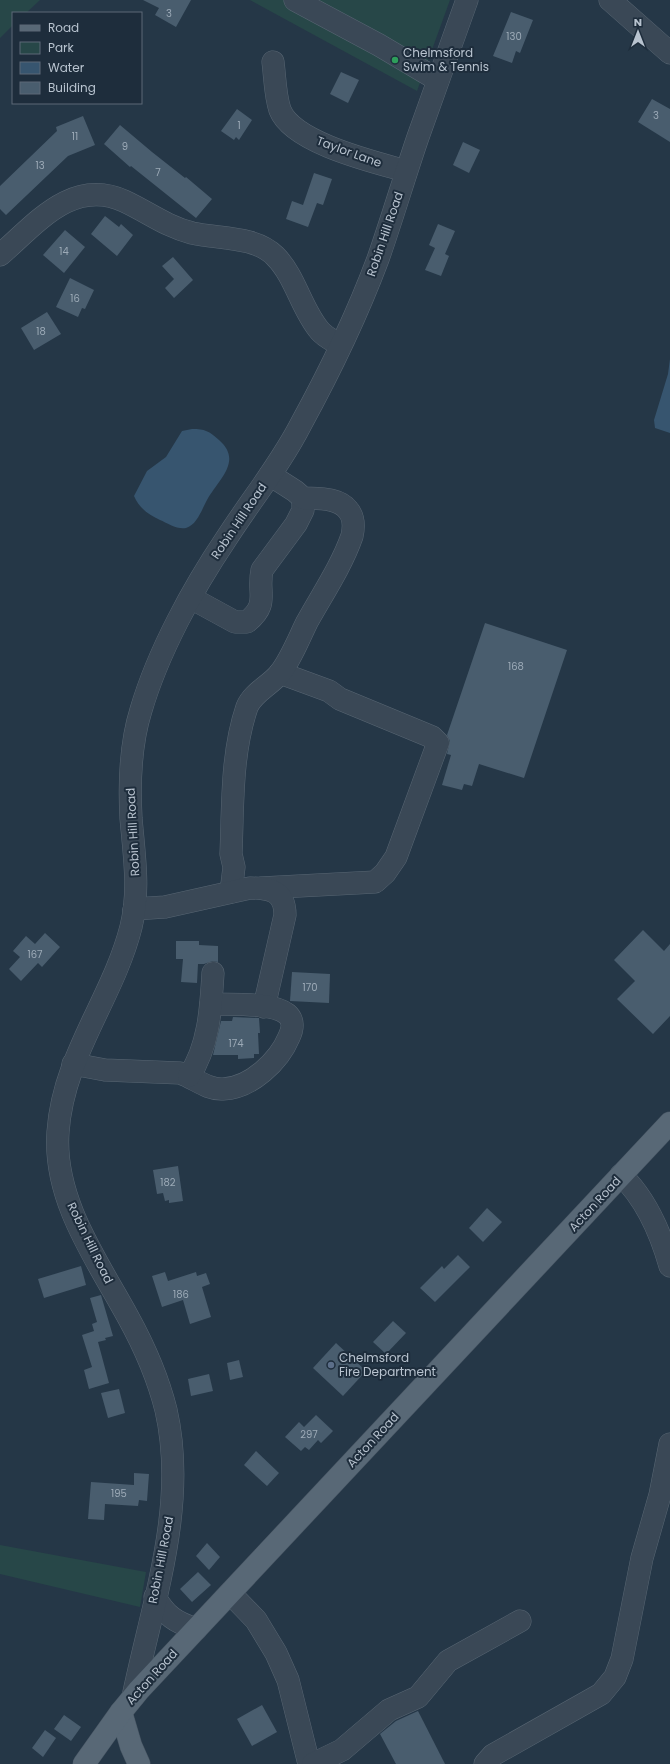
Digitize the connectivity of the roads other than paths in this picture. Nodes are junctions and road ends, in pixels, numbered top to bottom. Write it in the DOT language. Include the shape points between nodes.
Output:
graph roads {
  1 [pos="296,0"];
  2 [pos="467,0"];
  3 [pos="610,0"];
  4 [pos="670,53"];
  5 [pos="273,62"];
  6 [pos="438,80"];
  7 [pos="406,172"];
  8 [pos="0,255"];
  9 [pos="340,345"];
  10 [pos="270,476"];
  11 [pos="303,498"];
  12 [pos="191,598"];
  13 [pos="280,673"];
  14 [pos="261,888"];
  15 [pos="231,892"];
  16 [pos="134,909"];
  17 [pos="213,973"];
  18 [pos="211,1004"];
  19 [pos="264,1007"];
  20 [pos="73,1064"];
  21 [pos="188,1076"];
  22 [pos="670,1123"];
  23 [pos="621,1175"];
  24 [pos="670,1266"];
  25 [pos="670,1444"];
  26 [pos="230,1593"];
  27 [pos="155,1597"];
  28 [pos="520,1621"];
  29 [pos="196,1629"];
  30 [pos="127,1705"];
  31 [pos="84,1764"];
  32 [pos="139,1764"];
  33 [pos="309,1764"];
  34 [pos="313,1764"];
  35 [pos="485,1764"];
  1 -- 6 [label="street"];
  2 -- 6 [label="street, Robin Hill Road"];
  3 -- 4 [label="street"];
  5 -- 7 [label="street, Taylor Lane" via="280,110 292,125 322,144"];
  6 -- 7 [label="street, Robin Hill Road"];
  7 -- 9 [label="street, Robin Hill Road" via="377,260"];
  8 -- 9 [label="street" via="48,213 68,200 93,194 107,195 122,200 168,226 250,243 267,250 282,264 321,332"];
  9 -- 10 [label="street, Robin Hill Road" via="302,423"];
  10 -- 11 [label="street"];
  10 -- 12 [label="street, Robin Hill Road" via="227,537"];
  11 -- 12 [label="street" via="302,510 296,524 262,570 262,604 253,617 247,622 235,622"];
  11 -- 13 [label="street" via="327,499 341,503 349,510 354,523 352,535 340,561"];
  12 -- 16 [label="street, Robin Hill Road" via="147,691 136,729 130,776 136,879"];
  13 -- 14 [label="street" via="329,691 340,699 432,738 438,743 396,857 386,873 375,882"];
  13 -- 15 [label="street" via="256,694 248,705 242,726 235,764 231,854 234,867"];
  14 -- 15 [label="street"];
  14 -- 19 [label="street" via="277,894 285,907 284,924"];
  15 -- 16 [label="street" via="165,907"];
  16 -- 20 [label="street, Robin Hill Road" via="116,970"];
  17 -- 18 [label="street"];
  18 -- 19 [label="street"];
  18 -- 21 [label="street" via="200,1057"];
  19 -- 21 [label="street" via="282,1011 291,1021 289,1037 275,1062 238,1086 224,1089 205,1086"];
  20 -- 21 [label="street" via="105,1070 171,1072"];
  20 -- 27 [label="street, Robin Hill Road" via="58,1133 64,1188 84,1236 142,1344 160,1388 166,1412 172,1458 172,1484 168,1531"];
  22 -- 23 [label="main road, Acton Road"];
  23 -- 24 [label="street" via="637,1194 651,1219 665,1248"];
  23 -- 26 [label="main road, Acton Road"];
  25 -- 35 [label="street" via="660,1495 642,1558 622,1659 615,1677 600,1694 493,1755"];
  26 -- 29 [label="main road, Acton Road"];
  26 -- 33 [label="street" via="256,1620 276,1654 288,1680"];
  27 -- 29 [label="street" via="170,1618"];
  27 -- 30 [label="street, Robin Hill Road"];
  28 -- 34 [label="street" via="448,1661 418,1696 388,1710 342,1750"];
  29 -- 30 [label="main road, Acton Road"];
  30 -- 31 [label="main road, Acton Road"];
  30 -- 32 [label="main road" via="131,1746"];
}
